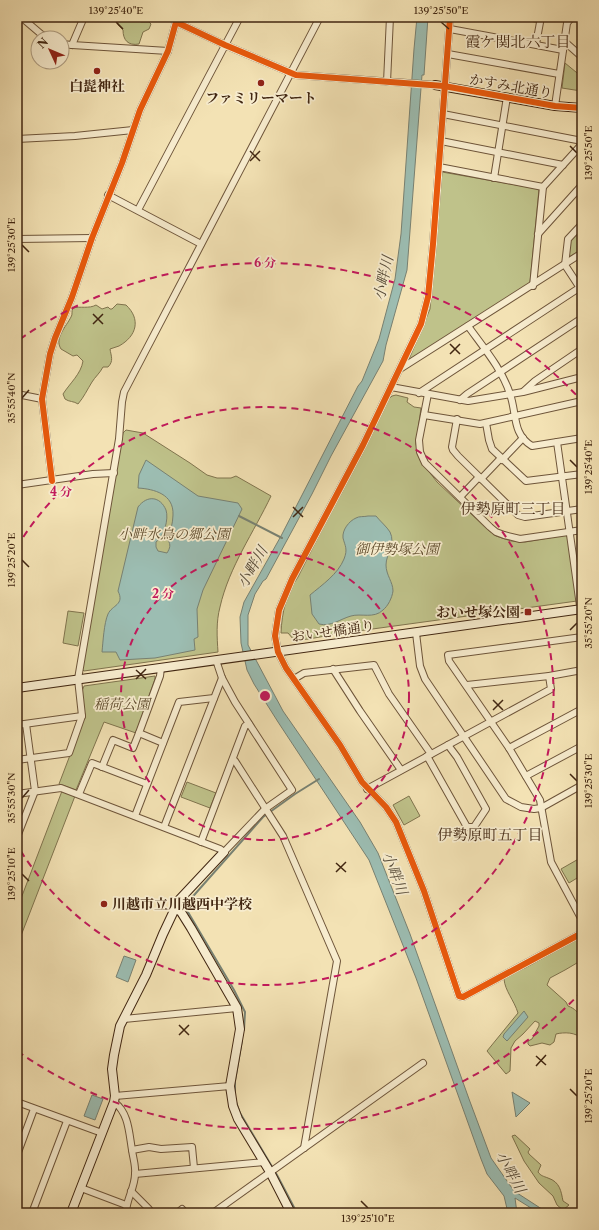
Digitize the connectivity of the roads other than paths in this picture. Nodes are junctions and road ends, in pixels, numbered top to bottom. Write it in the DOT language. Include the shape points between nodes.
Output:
graph roads {
  1 [pos="21,17"];
  2 [pos="84,17"];
  3 [pos="240,17"];
  4 [pos="320,17"];
  5 [pos="390,17"];
  6 [pos="450,17"];
  7 [pos="526,17"];
  8 [pos="572,17"];
  9 [pos="578,17"];
  10 [pos="540,18"];
  11 [pos="177,20"];
  12 [pos="582,21"];
  13 [pos="450,29"];
  14 [pos="36,30"];
  15 [pos="565,42"];
  16 [pos="536,44"];
  17 [pos="72,45"];
  18 [pos="225,45"];
  19 [pos="563,50"];
  20 [pos="168,51"];
  21 [pos="448,54"];
  22 [pos="582,57"];
  23 [pos="290,73"];
  24 [pos="559,74"];
  25 [pos="388,82"];
  26 [pos="435,85"];
  27 [pos="444,86"];
  28 [pos="507,97"];
  29 [pos="554,106"];
  30 [pos="582,108"];
  31 [pos="443,114"];
  32 [pos="502,126"];
  33 [pos="133,130"];
  34 [pos="17,139"];
  35 [pos="441,141"];
  36 [pos="581,145"];
  37 [pos="498,152"];
  38 [pos="563,165"];
  39 [pos="439,167"];
  40 [pos="494,178"];
  41 [pos="582,185"];
  42 [pos="542,187"];
  43 [pos="108,195"];
  44 [pos="138,210"];
  45 [pos="582,224"];
  46 [pos="538,234"];
  47 [pos="92,238"];
  48 [pos="17,239"];
  49 [pos="201,244"];
  50 [pos="582,254"];
  51 [pos="565,265"];
  52 [pos="533,286"];
  53 [pos="581,288"];
  54 [pos="582,318"];
  55 [pos="468,326"];
  56 [pos="582,349"];
  57 [pos="485,350"];
  58 [pos="400,369"];
  59 [pos="500,372"];
  60 [pos="582,377"];
  61 [pos="391,387"];
  62 [pos="523,392"];
  63 [pos="419,393"];
  64 [pos="17,394"];
  65 [pos="428,394"];
  66 [pos="510,394"];
  67 [pos="42,399"];
  68 [pos="460,400"];
  69 [pos="582,401"];
  70 [pos="424,415"];
  71 [pos="515,416"];
  72 [pos="457,419"];
  73 [pos="486,423"];
  74 [pos="523,438"];
  75 [pos="582,438"];
  76 [pos="557,442"];
  77 [pos="502,459"];
  78 [pos="114,473"];
  79 [pos="582,474"];
  80 [pos="480,478"];
  81 [pos="562,478"];
  82 [pos="52,481"];
  83 [pos="17,485"];
  84 [pos="460,497"];
  85 [pos="582,509"];
  86 [pos="567,511"];
  87 [pos="582,530"];
  88 [pos="570,532"];
  89 [pos="581,610"];
  90 [pos="582,620"];
  91 [pos="416,633"];
  92 [pos="582,637"];
  93 [pos="275,652"];
  94 [pos="220,660"];
  95 [pos="161,668"];
  96 [pos="333,669"];
  97 [pos="582,670"];
  98 [pos="549,676"];
  99 [pos="222,678"];
  100 [pos="78,679"];
  101 [pos="294,680"];
  102 [pos="467,685"];
  103 [pos="17,688"];
  104 [pos="214,698"];
  105 [pos="582,709"];
  106 [pos="82,716"];
  107 [pos="490,722"];
  108 [pos="26,724"];
  109 [pos="249,724"];
  110 [pos="17,726"];
  111 [pos="139,733"];
  112 [pos="464,735"];
  113 [pos="164,743"];
  114 [pos="448,745"];
  115 [pos="582,746"];
  116 [pos="509,748"];
  117 [pos="429,755"];
  118 [pos="30,758"];
  119 [pos="17,760"];
  120 [pos="232,760"];
  121 [pos="102,766"];
  122 [pos="401,770"];
  123 [pos="526,776"];
  124 [pos="148,784"];
  125 [pos="582,785"];
  126 [pos="367,789"];
  127 [pos="35,791"];
  128 [pos="17,794"];
  129 [pos="79,794"];
  130 [pos="542,808"];
  131 [pos="265,809"];
  132 [pos="135,816"];
  133 [pos="164,827"];
  134 [pos="19,829"];
  135 [pos="17,837"];
  136 [pos="201,842"];
  137 [pos="224,852"];
  138 [pos="175,908"];
  139 [pos="582,920"];
  140 [pos="582,933"];
  141 [pos="237,1008"];
  142 [pos="124,1019"];
  143 [pos="423,1063"];
  144 [pos="230,1086"];
  145 [pos="114,1099"];
  146 [pos="17,1102"];
  147 [pos="34,1109"];
  148 [pos="68,1122"];
  149 [pos="102,1133"];
  150 [pos="304,1148"];
  151 [pos="132,1150"];
  152 [pos="17,1155"];
  153 [pos="264,1162"];
  154 [pos="194,1168"];
  155 [pos="270,1172"];
  156 [pos="136,1174"];
  157 [pos="81,1188"];
  158 [pos="131,1191"];
  159 [pos="126,1205"];
  160 [pos="32,1213"];
  161 [pos="71,1213"];
  162 [pos="126,1213"];
  163 [pos="152,1213"];
  164 [pos="177,1213"];
  165 [pos="186,1213"];
  166 [pos="213,1213"];
  167 [pos="291,1213"];
  1 -- 14 [label="street"];
  2 -- 17 [label="street"];
  3 -- 18 [label="street"];
  4 -- 23 [label="street"];
  5 -- 25 [label="street"];
  6 -- 13 [label="street"];
  7 -- 10 [label="street"];
  8 -- 15 [label="street" via="567,23"];
  9 -- 12 [label="street"];
  10 -- 16 [label="street"];
  11 -- 18 [label="street"];
  11 -- 20 [label="street"];
  13 -- 16 [label="street"];
  13 -- 21 [label="street"];
  15 -- 19 [label="street"];
  15 -- 22 [label="street"];
  16 -- 19 [label="street"];
  17 -- 20 [label="street"];
  18 -- 23 [label="street"];
  18 -- 44 [label="street"];
  19 -- 24 [label="street"];
  20 -- 33 [label="street"];
  21 -- 24 [label="street"];
  21 -- 27 [label="street"];
  23 -- 25 [label="street"];
  23 -- 49 [label="street"];
  24 -- 29 [label="street"];
  25 -- 26 [label="street"];
  26 -- 27 [label="street, かすみ北通り"];
  27 -- 28 [label="street, かすみ北通り"];
  27 -- 31 [label="street"];
  28 -- 29 [label="street, かすみ北通り"];
  28 -- 32 [label="street"];
  29 -- 30 [label="street, かすみ北通り"];
  31 -- 32 [label="street"];
  31 -- 35 [label="street"];
  32 -- 36 [label="street"];
  32 -- 37 [label="street"];
  33 -- 34 [label="street"];
  33 -- 43 [label="street"];
  35 -- 37 [label="street"];
  35 -- 39 [label="street"];
  36 -- 38 [label="street"];
  37 -- 38 [label="street"];
  37 -- 40 [label="street"];
  38 -- 42 [label="street"];
  39 -- 40 [label="street"];
  39 -- 58 [label="street" via="428,297 421,324"];
  40 -- 42 [label="street"];
  41 -- 46 [label="street"];
  42 -- 46 [label="street"];
  43 -- 44 [label="street"];
  43 -- 47 [label="street"];
  44 -- 49 [label="street"];
  45 -- 51 [label="street" via="568,240"];
  46 -- 52 [label="street"];
  47 -- 48 [label="street"];
  47 -- 67 [label="street" via="72,297 54,338"];
  49 -- 78 [label="street" via="124,392"];
  50 -- 51 [label="street"];
  51 -- 52 [label="street"];
  51 -- 53 [label="street"];
  52 -- 55 [label="street"];
  53 -- 57 [label="street"];
  54 -- 59 [label="street"];
  55 -- 57 [label="street"];
  55 -- 58 [label="street"];
  56 -- 62 [label="street"];
  57 -- 59 [label="street"];
  57 -- 63 [label="street"];
  58 -- 61 [label="street"];
  59 -- 66 [label="street"];
  59 -- 68 [label="street"];
  60 -- 62 [label="street"];
  61 -- 63 [label="street"];
  61 -- 93 [label="street" via="285,594 279,610"];
  62 -- 66 [label="street"];
  63 -- 65 [label="street"];
  64 -- 67 [label="street"];
  65 -- 68 [label="street"];
  65 -- 70 [label="street"];
  66 -- 68 [label="street"];
  66 -- 71 [label="street"];
  67 -- 82 [label="street"];
  69 -- 71 [label="street"];
  70 -- 72 [label="street"];
  70 -- 84 [label="street" via="419,440 420,452 425,463"];
  71 -- 73 [label="street"];
  71 -- 74 [label="street" via="518,432"];
  72 -- 73 [label="street"];
  72 -- 80 [label="street" via="453,450"];
  73 -- 77 [label="street" via="490,445"];
  74 -- 76 [label="street" via="532,446"];
  74 -- 77 [label="street"];
  75 -- 76 [label="street"];
  76 -- 81 [label="street"];
  77 -- 80 [label="street"];
  77 -- 81 [label="street" via="526,481"];
  78 -- 82 [label="street"];
  78 -- 100 [label="street"];
  79 -- 81 [label="street"];
  80 -- 84 [label="street"];
  80 -- 86 [label="street" via="521,516"];
  81 -- 86 [label="street"];
  82 -- 83 [label="street"];
  84 -- 88 [label="street" via="496,532 511,538"];
  85 -- 86 [label="street"];
  86 -- 88 [label="street"];
  87 -- 88 [label="street"];
  88 -- 89 [label="street"];
  89 -- 90 [label="street"];
  89 -- 91 [label="street, おいせ橋通り"];
  91 -- 93 [label="street, おいせ橋通り"];
  91 -- 112 [label="street" via="422,672"];
  92 -- 102 [label="street" via="448,655 449,661"];
  93 -- 94 [label="street, おいせ橋通り"];
  93 -- 101 [label="street"];
  94 -- 95 [label="street, おいせ橋通り"];
  94 -- 99 [label="street"];
  95 -- 100 [label="street, おいせ橋通り"];
  95 -- 111 [label="street"];
  96 -- 101 [label="street" via="304,673"];
  96 -- 117 [label="street" via="374,664 389,694"];
  96 -- 122 [label="street"];
  97 -- 98 [label="street"];
  98 -- 102 [label="street"];
  98 -- 107 [label="street" via="551,689"];
  99 -- 104 [label="street"];
  99 -- 109 [label="street"];
  100 -- 103 [label="street, おいせ橋通り"];
  100 -- 106 [label="street"];
  101 -- 126 [label="street" via="340,745"];
  102 -- 107 [label="street"];
  104 -- 113 [label="street" via="179,702"];
  104 -- 133 [label="street"];
  105 -- 116 [label="street"];
  106 -- 108 [label="street"];
  106 -- 118 [label="street" via="69,753"];
  107 -- 112 [label="street"];
  107 -- 116 [label="street"];
  108 -- 110 [label="street"];
  108 -- 118 [label="street"];
  109 -- 120 [label="street"];
  109 -- 131 [label="street" via="292,790"];
  111 -- 113 [label="street"];
  111 -- 121 [label="street" via="133,748 113,740"];
  112 -- 114 [label="street"];
  112 -- 130 [label="street" via="506,799 521,807"];
  113 -- 124 [label="street"];
  114 -- 117 [label="street"];
  114 -- 117 [label="street" via="486,809 474,827 466,828"];
  115 -- 123 [label="street"];
  116 -- 123 [label="street"];
  117 -- 122 [label="street"];
  118 -- 119 [label="street"];
  118 -- 127 [label="street"];
  120 -- 131 [label="street"];
  120 -- 136 [label="street"];
  121 -- 124 [label="street"];
  121 -- 129 [label="street" via="92,763"];
  122 -- 126 [label="street"];
  123 -- 130 [label="street"];
  124 -- 132 [label="street"];
  125 -- 130 [label="street"];
  126 -- 140 [label="street" via="386,807 396,822 424,891 460,996 463,997"];
  127 -- 128 [label="street"];
  127 -- 129 [label="street" via="57,788"];
  127 -- 134 [label="street"];
  129 -- 132 [label="street"];
  130 -- 139 [label="street" via="551,862"];
  131 -- 137 [label="street"];
  131 -- 150 [label="street" via="288,848 337,961"];
  132 -- 133 [label="street"];
  133 -- 136 [label="street"];
  134 -- 135 [label="street"];
  136 -- 137 [label="street"];
  137 -- 138 [label="street" via="183,895"];
  138 -- 141 [label="street" via="181,912 191,928"];
  138 -- 142 [label="street" via="146,976"];
  141 -- 142 [label="street"];
  141 -- 144 [label="street" via="240,1029"];
  142 -- 145 [label="street" via="120,1026 112,1069"];
  143 -- 150 [label="street"];
  144 -- 145 [label="street"];
  144 -- 153 [label="street" via="238,1119"];
  145 -- 149 [label="street"];
  145 -- 151 [label="street" via="127,1121"];
  146 -- 147 [label="street"];
  147 -- 148 [label="street"];
  147 -- 152 [label="street"];
  148 -- 149 [label="street"];
  148 -- 160 [label="street"];
  149 -- 157 [label="street"];
  150 -- 155 [label="street"];
  151 -- 154 [label="street" via="150,1147 192,1147"];
  151 -- 156 [label="street"];
  153 -- 154 [label="street"];
  153 -- 155 [label="street"];
  154 -- 156 [label="street"];
  155 -- 166 [label="street"];
  155 -- 167 [label="street"];
  156 -- 158 [label="street"];
  157 -- 159 [label="street"];
  157 -- 161 [label="street"];
  158 -- 159 [label="street"];
  158 -- 163 [label="street"];
  159 -- 162 [label="street"];
  164 -- 165 [label="street" via="182,1209"];
}
